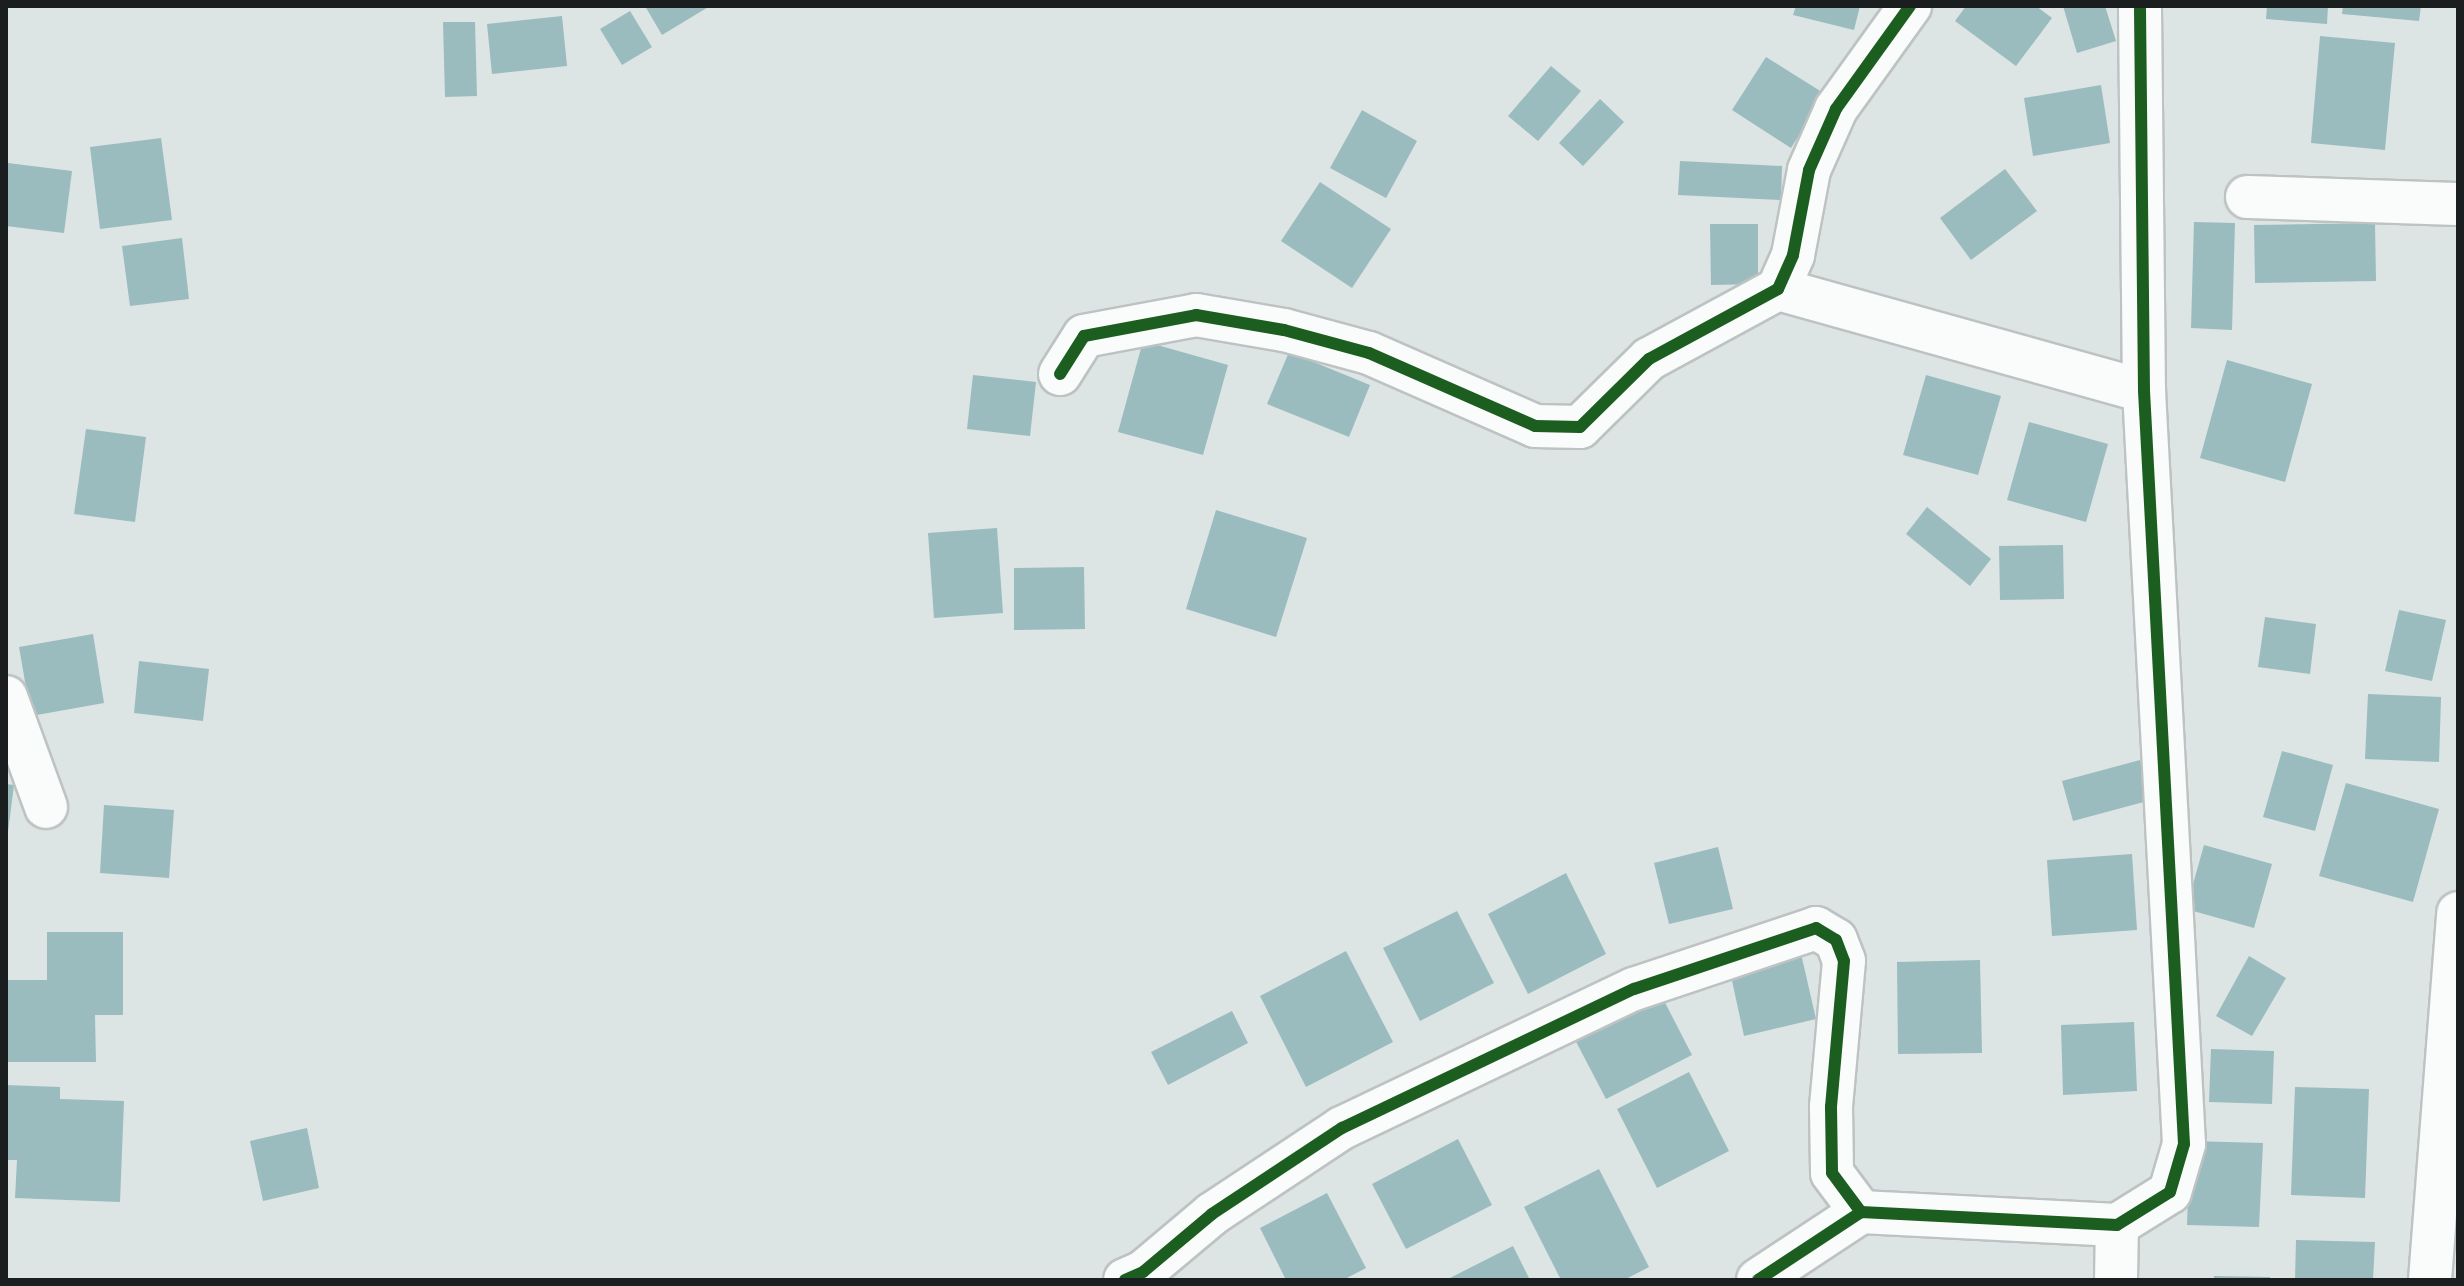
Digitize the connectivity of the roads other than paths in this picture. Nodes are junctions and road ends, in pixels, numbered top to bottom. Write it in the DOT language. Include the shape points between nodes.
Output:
graph roads {
  1 [pos="1910,6"];
  2 [pos="2140,6"];
  3 [pos="2247,197"];
  4 [pos="2458,204"];
  5 [pos="1778,289"];
  6 [pos="1060,374"];
  7 [pos="2144,391"];
  8 [pos="6,697"];
  9 [pos="46,807"];
  10 [pos="2458,913"];
  11 [pos="2456,957"];
  12 [pos="1861,1212"];
  13 [pos="2117,1225"];
  14 [pos="2440,1270"];
  15 [pos="1125,1280"];
  16 [pos="1758,1280"];
  17 [pos="2116,1280"];
  1 -- 5 [label="street" via="1836,109 1809,170 1793,255"];
  2 -- 7 [label="street"];
  3 -- 4 [label="street"];
  5 -- 6 [label="street" via="1649,359 1580,427 1535,426 1369,353 1284,330 1196,315 1084,336"];
  5 -- 7 [label="street"];
  7 -- 13 [label="street" via="2184,1144 2170,1192"];
  8 -- 9 [label="street"];
  10 -- 11 [label="street"];
  11 -- 14 [label="street"];
  12 -- 13 [label="street"];
  12 -- 15 [label="street" via="1832,1173 1831,1107 1844,961 1836,940 1816,928 1634,989 1342,1128 1212,1214 1143,1272"];
  12 -- 16 [label="street"];
  13 -- 17 [label="street"];
}
